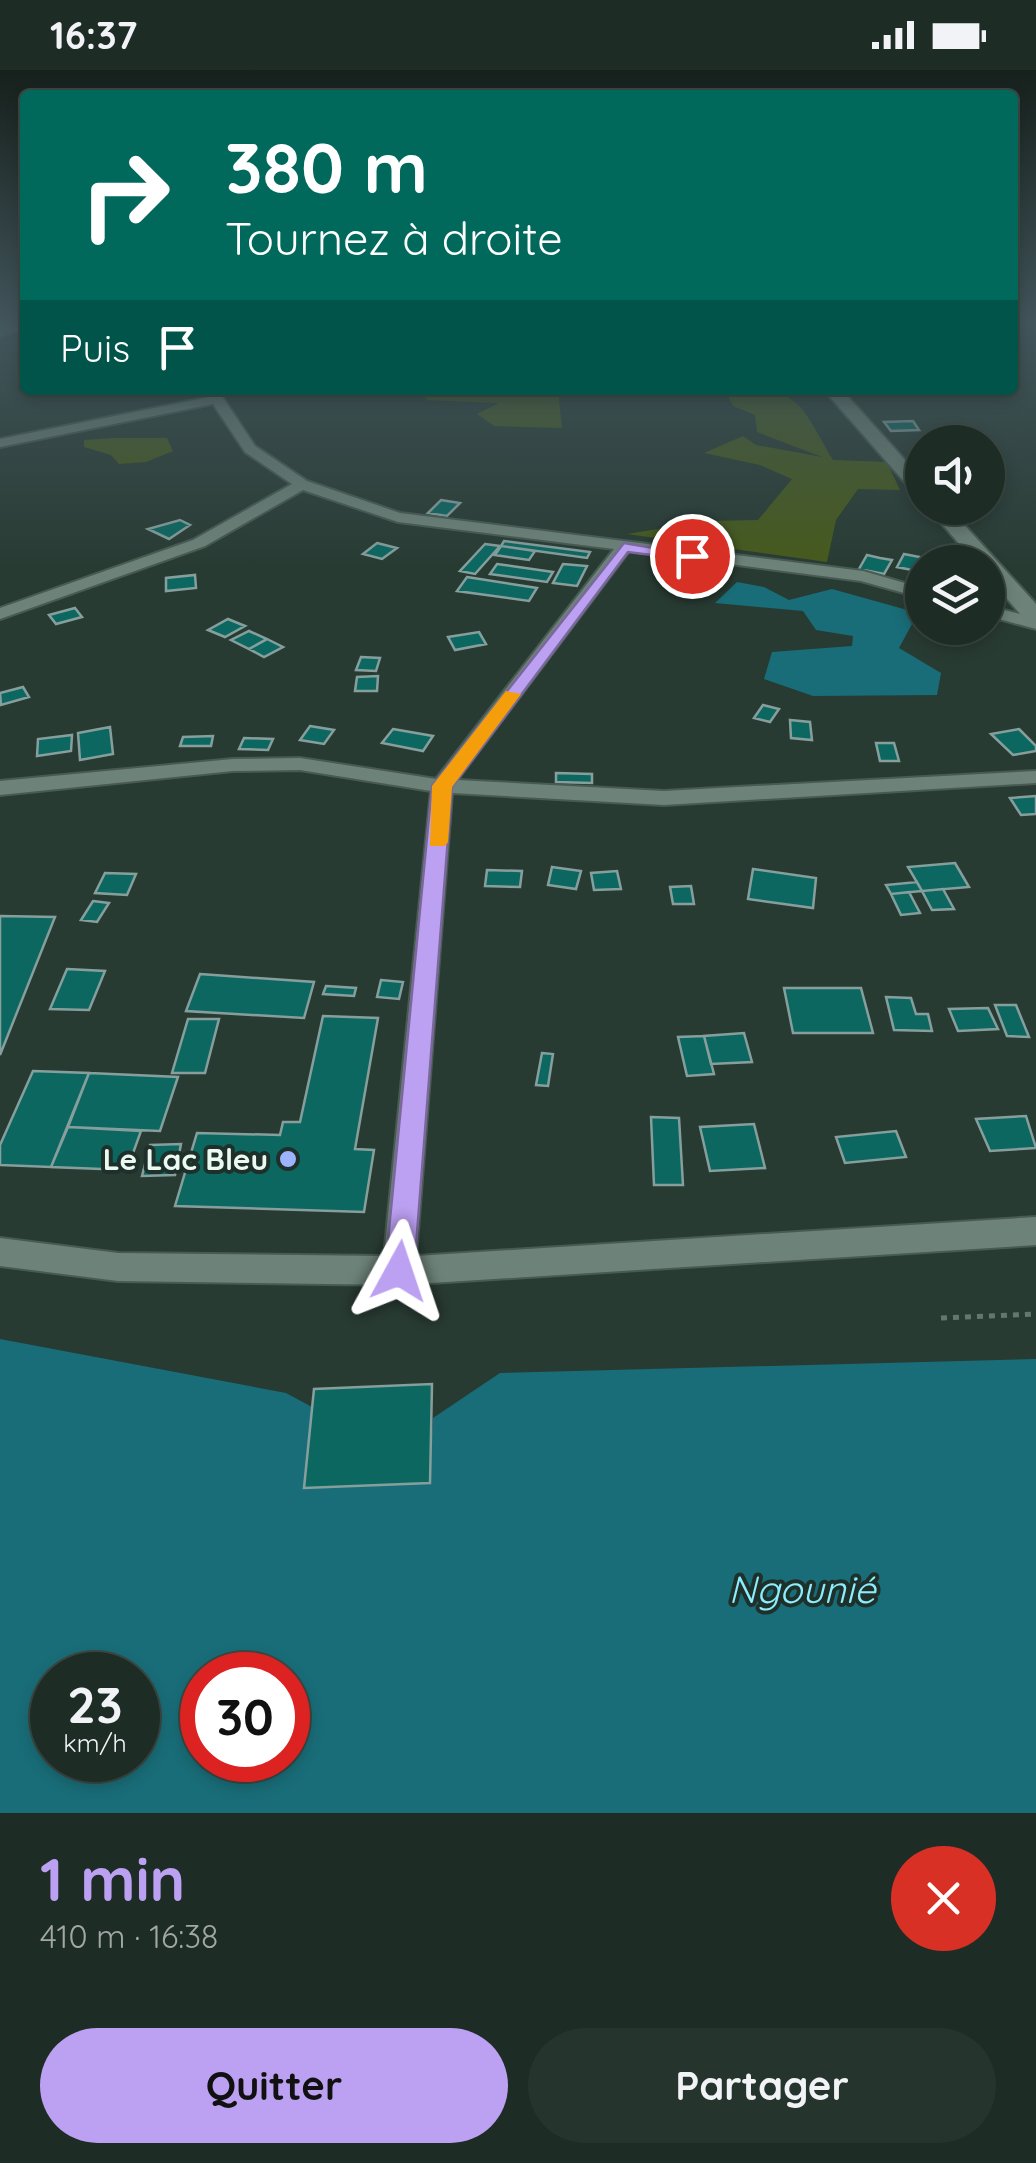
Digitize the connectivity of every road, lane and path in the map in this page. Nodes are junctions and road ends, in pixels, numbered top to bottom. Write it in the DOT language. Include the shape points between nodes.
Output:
graph roads {
  1 [pos="181,402"];
  2 [pos="219,402"];
  3 [pos="844,402"];
  4 [pos="0,442"];
  5 [pos="905,471"];
  6 [pos="302,484"];
  7 [pos="953,525"];
  8 [pos="971,545"];
  9 [pos="624,547"];
  10 [pos="1005,584"];
  11 [pos="905,588"];
  12 [pos="0,614"];
  13 [pos="1005,615"];
  14 [pos="1036,621"];
  15 [pos="1036,776"];
  16 [pos="442,786"];
  17 [pos="0,788"];
  18 [pos="1036,1231"];
  19 [pos="0,1252"];
  20 [pos="399,1271"];
  21 [pos="1036,1314"];
  22 [pos="940,1318"];
  1 -- 4 [label="street"];
  2 -- 6 [label="street" via="250,448"];
  3 -- 5 [label="street"];
  6 -- 9 [label="street" via="398,517"];
  6 -- 12 [label="street" via="200,543"];
  7 -- 8 [label="street"];
  9 -- 11 [label="street" via="862,576"];
  9 -- 16 [label="street"];
  10 -- 14 [label="street"];
  13 -- 14 [label="street"];
  15 -- 16 [label="street" via="664,798"];
  16 -- 17 [label="street" via="300,764 179,768"];
  16 -- 20 [label="street"];
  18 -- 20 [label="street"];
  19 -- 20 [label="street" via="118,1267"];
  21 -- 22 [label="path"];
}
